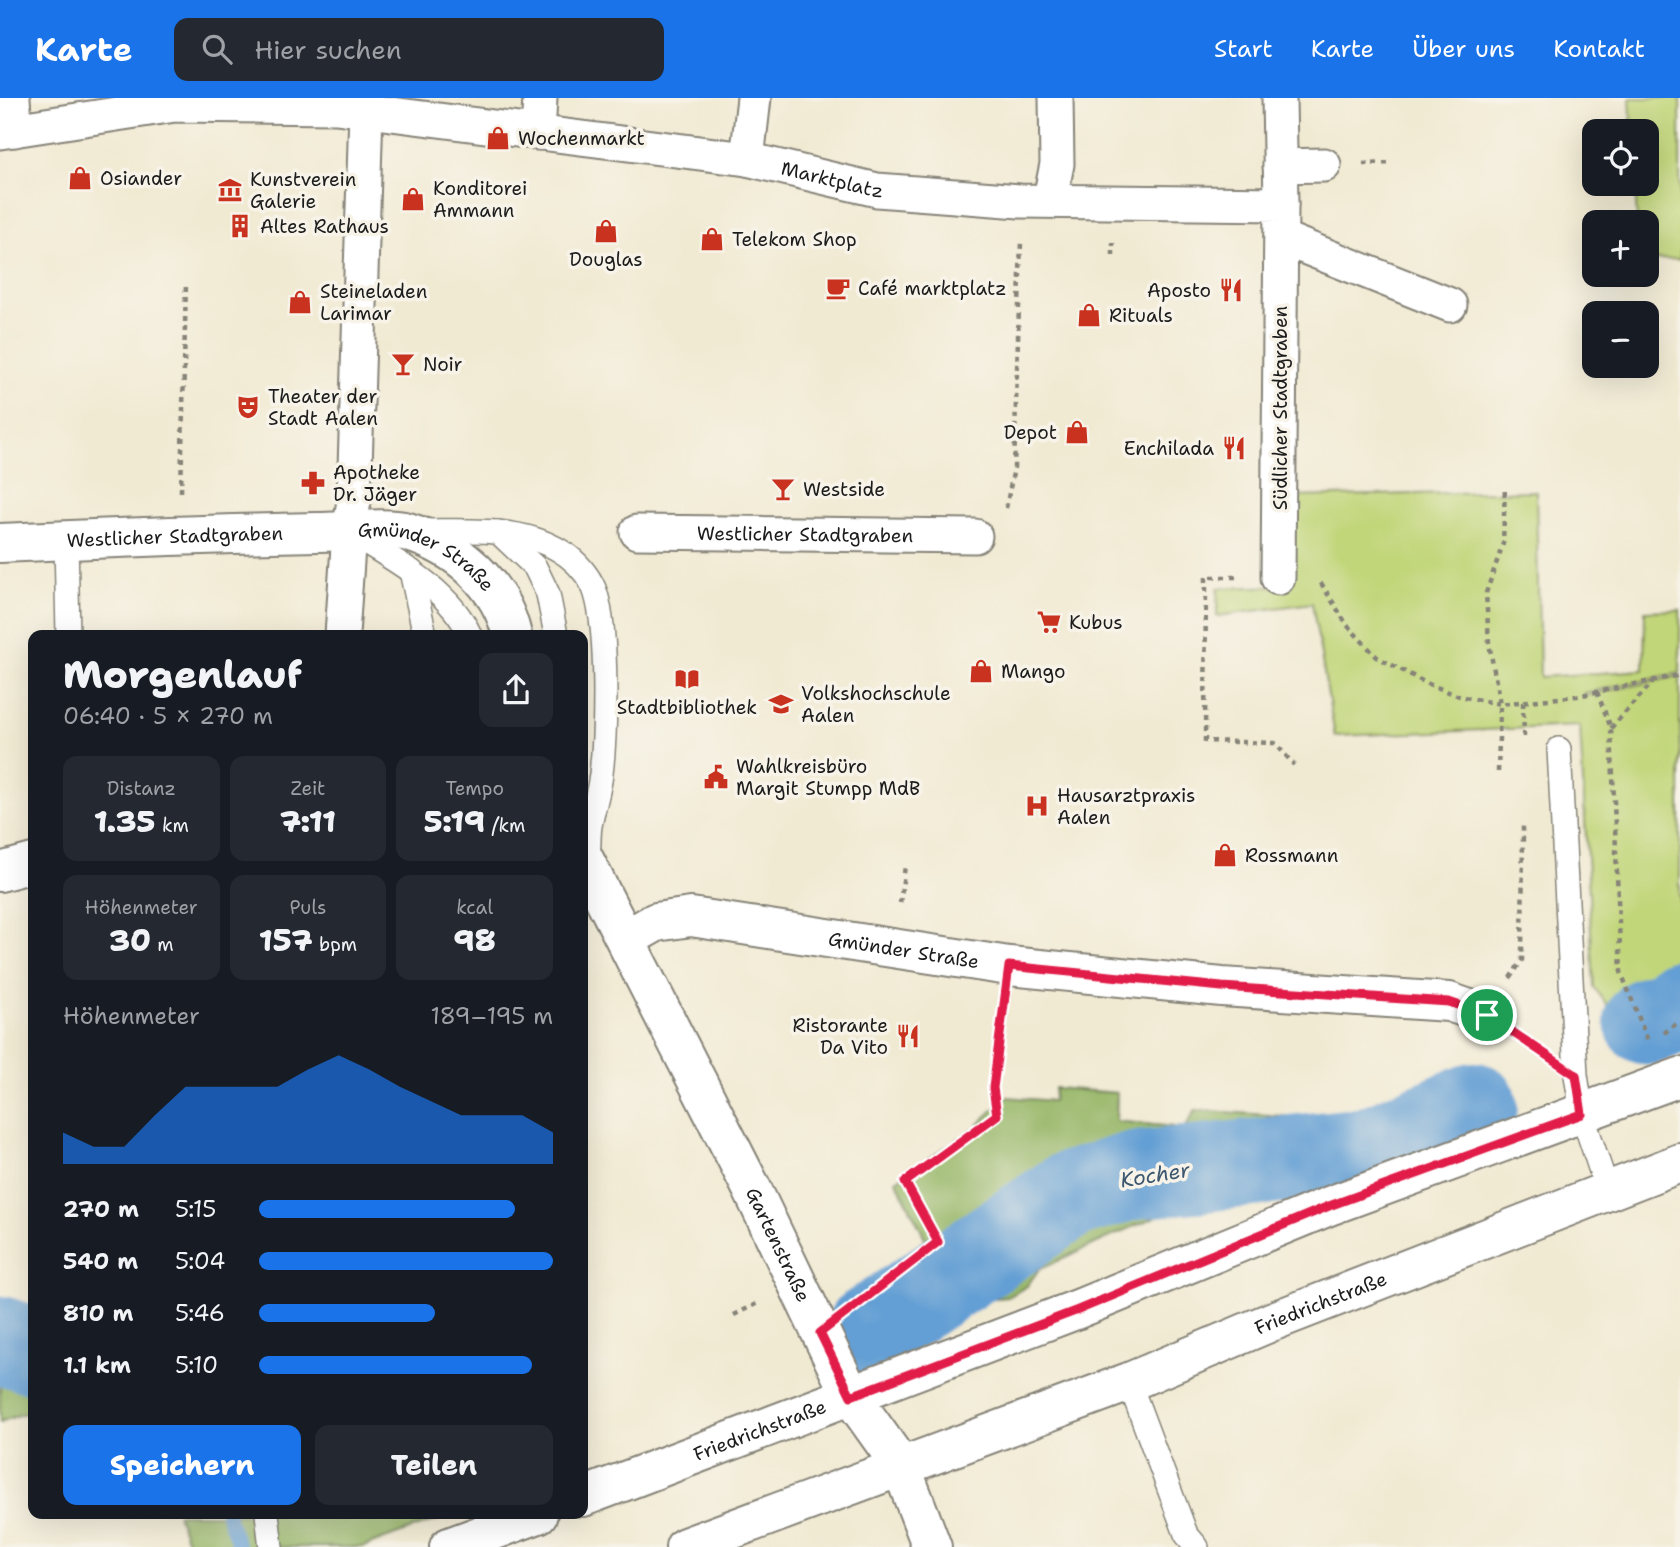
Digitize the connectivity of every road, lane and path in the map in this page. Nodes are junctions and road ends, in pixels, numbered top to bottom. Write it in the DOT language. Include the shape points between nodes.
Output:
graph roads {
  1 [pos="540,98"];
  2 [pos="754,98"];
  3 [pos="1056,98"];
  4 [pos="1279,98"];
  5 [pos="174,102"];
  6 [pos="346,105"];
  7 [pos="10,120"];
  8 [pos="538,133"];
  9 [pos="747,159"];
  10 [pos="1324,165"];
  11 [pos="1280,166"];
  12 [pos="1035,200"];
  13 [pos="1281,205"];
  14 [pos="1282,238"];
  15 [pos="186,284"];
  16 [pos="1450,305"];
  17 [pos="1505,486"];
  18 [pos="496,530"];
  19 [pos="406,531"];
  20 [pos="349,532"];
  21 [pos="637,532"];
  22 [pos="179,535"];
  23 [pos="975,536"];
  24 [pos="66,540"];
  25 [pos="0,543"];
  26 [pos="411,571"];
  27 [pos="1315,574"];
  28 [pos="1278,578"];
  29 [pos="68,630"];
  30 [pos="342,630"];
  31 [pos="424,630"];
  32 [pos="468,630"];
  33 [pos="511,630"];
  34 [pos="555,630"];
  35 [pos="1680,675"];
  36 [pos="1654,681"];
  37 [pos="1597,692"];
  38 [pos="1523,702"];
  39 [pos="1500,704"];
  40 [pos="1611,728"];
  41 [pos="1524,743"];
  42 [pos="1559,749"];
  43 [pos="1294,765"];
  44 [pos="1498,772"];
  45 [pos="1523,824"];
  46 [pos="588,840"];
  47 [pos="588,861"];
  48 [pos="28,864"];
  49 [pos="0,872"];
  50 [pos="626,939"];
  51 [pos="1009,966"];
  52 [pos="1487,1015"];
  53 [pos="1649,1044"];
  54 [pos="1576,1075"];
  55 [pos="1680,1077"];
  56 [pos="1582,1114"];
  57 [pos="1679,1165"];
  58 [pos="1608,1192"];
  59 [pos="820,1333"];
  60 [pos="1129,1382"];
  61 [pos="851,1396"];
  62 [pos="901,1466"];
  63 [pos="588,1495"];
  64 [pos="268,1519"];
  65 [pos="525,1519"];
  66 [pos="271,1547"];
  67 [pos="449,1547"];
  68 [pos="685,1547"];
  69 [pos="932,1547"];
  70 [pos="1197,1547"];
  1 -- 8 [label="street"];
  2 -- 9 [label="street"];
  3 -- 12 [label="street" via="1057,164"];
  4 -- 11 [label="street"];
  5 -- 6 [label="street, Marktplatz"];
  5 -- 7 [label="street, Marktplatz"];
  6 -- 8 [label="street, Marktplatz"];
  6 -- 20 [label="street, Gmünder Straße" via="354,501"];
  8 -- 9 [label="street, Marktplatz"];
  9 -- 12 [label="street, Marktplatz" via="877,190"];
  10 -- 11 [label="street"];
  11 -- 13 [label="street"];
  12 -- 13 [label="street, Marktplatz"];
  12 -- 23 [label="path" via="1014,468 1001,529"];
  13 -- 14 [label="street"];
  14 -- 16 [label="street"];
  14 -- 28 [label="street, Südlicher Stadtgraben"];
  15 -- 22 [label="path"];
  17 -- 39 [label="path" via="1503,544 1486,593"];
  18 -- 19 [label="lane"];
  18 -- 34 [label="lane" via="535,567 548,594"];
  18 -- 46 [label="lane" via="547,544 569,556 587,575 596,594 602,636 604,733"];
  19 -- 20 [label="main road, Gmünder Straße"];
  19 -- 33 [label="main road, Gmünder Straße" via="452,551 485,580 507,615"];
  20 -- 22 [label="main road, Westlicher Stadtgraben"];
  20 -- 26 [label="lane"];
  20 -- 30 [label="street"];
  21 -- 23 [label="street, Westlicher Stadtgraben"];
  22 -- 24 [label="main road, Westlicher Stadtgraben"];
  24 -- 25 [label="main road, Westlicher Stadtgraben"];
  24 -- 29 [label="lane"];
  26 -- 31 [label="lane"];
  26 -- 32 [label="lane" via="462,616"];
  27 -- 39 [label="path" via="1347,625 1377,657 1459,696"];
  28 -- 43 [label="path" via="1206,577 1205,741 1275,743"];
  35 -- 36 [label="path"];
  36 -- 37 [label="path"];
  36 -- 40 [label="path"];
  37 -- 38 [label="path"];
  37 -- 40 [label="path"];
  38 -- 39 [label="path"];
  38 -- 41 [label="path"];
  39 -- 44 [label="path"];
  40 -- 53 [label="path" via="1621,972"];
  42 -- 54 [label="lane"];
  45 -- 52 [label="path" via="1521,960"];
  47 -- 50 [label="main road"];
  48 -- 49 [label="main road"];
  50 -- 51 [label="main road, Gmünder Straße" via="656,922 691,916"];
  50 -- 59 [label="main road, Gartenstraße"];
  51 -- 52 [label="main road, Gmünder Straße" via="1222,987 1449,1002"];
  51 -- 59 [label="path" via="993,1088 997,1115 905,1182 938,1242"];
  52 -- 54 [label="path"];
  54 -- 56 [label="lane"];
  55 -- 56 [label="main road, Friedrichstraße"];
  56 -- 58 [label="lane"];
  56 -- 61 [label="main road, Friedrichstraße" via="1329,1206 1078,1310"];
  57 -- 58 [label="main road, Friedrichstraße"];
  58 -- 60 [label="main road, Friedrichstraße"];
  59 -- 61 [label="main road, Gartenstraße"];
  60 -- 62 [label="main road, Friedrichstraße"];
  60 -- 70 [label="lane" via="1186,1534"];
  61 -- 62 [label="main road, Gartenstraße"];
  61 -- 63 [label="main road, Friedrichstraße"];
  62 -- 68 [label="main road, Friedrichstraße"];
  62 -- 69 [label="main road, Gartenstraße"];
  64 -- 66 [label="lane"];
  65 -- 67 [label="main road"];
}
